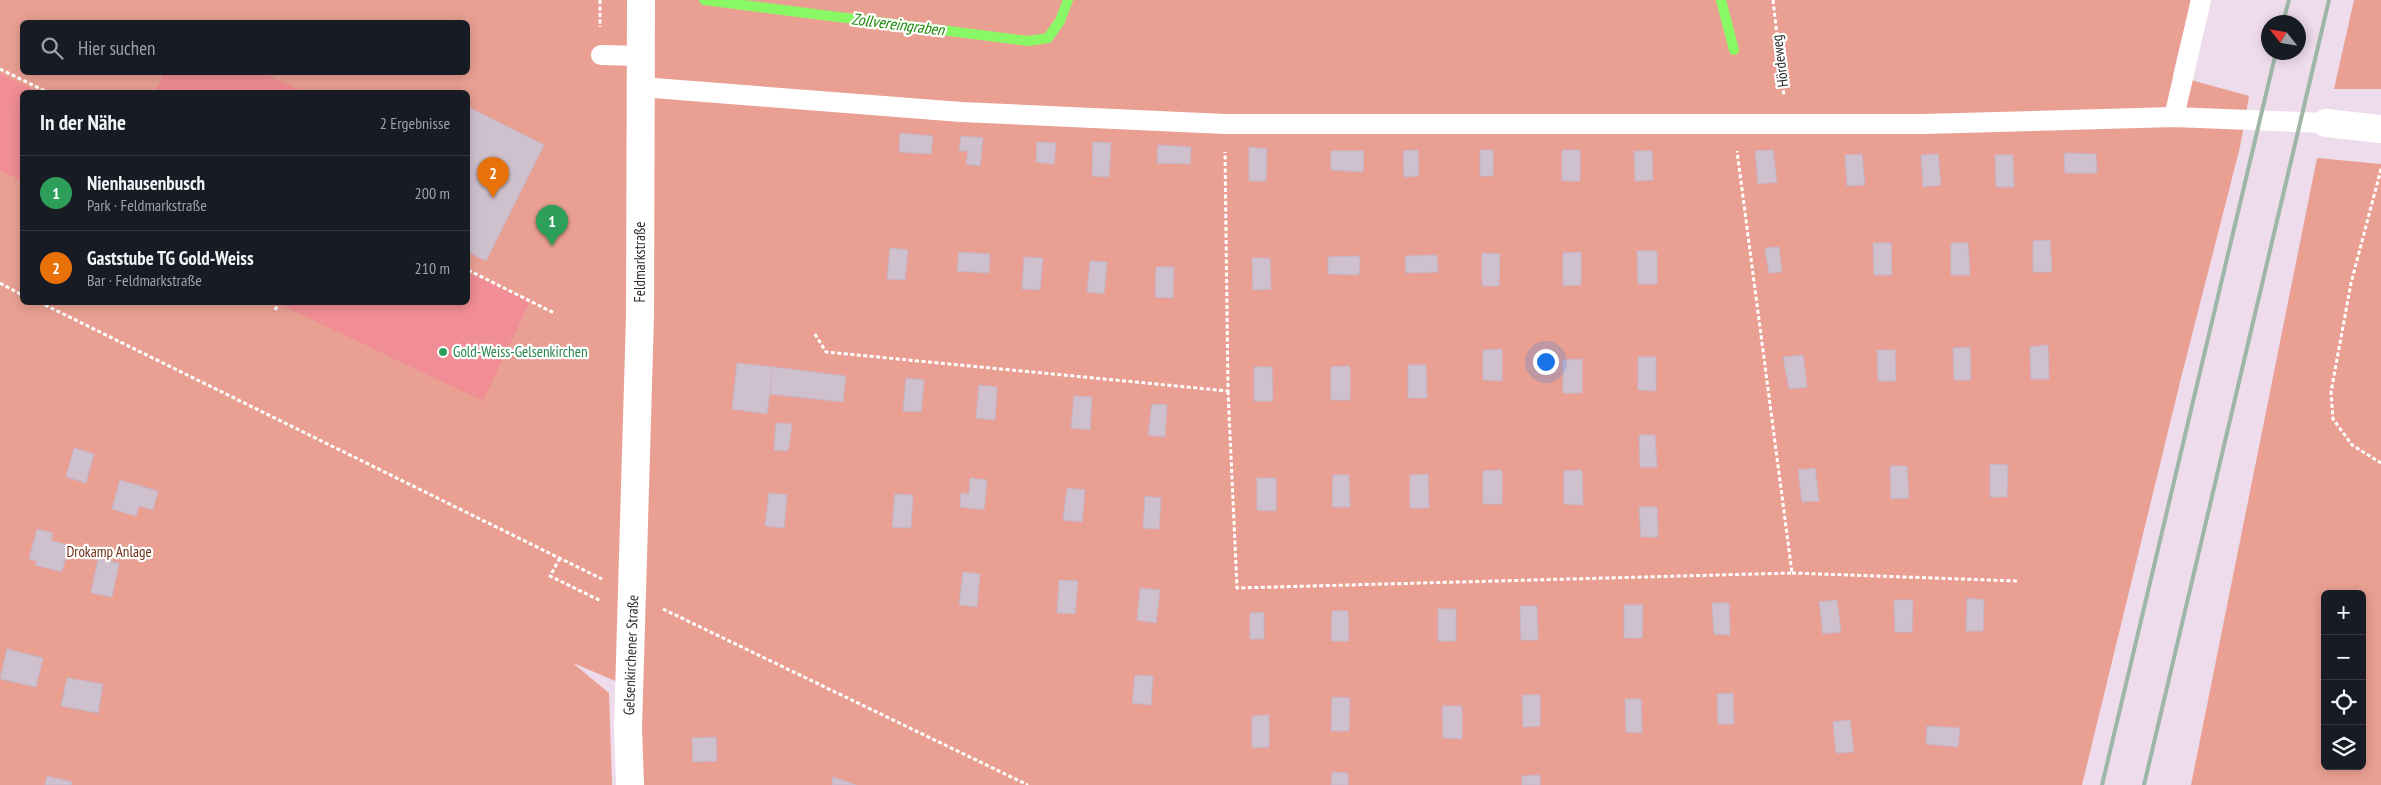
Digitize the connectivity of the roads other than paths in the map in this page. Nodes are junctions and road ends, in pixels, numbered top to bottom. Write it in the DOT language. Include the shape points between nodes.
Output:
graph roads {
  1 [pos="641,0"];
  2 [pos="2201,0"];
  3 [pos="601,55"];
  4 [pos="641,56"];
  5 [pos="641,88"];
  6 [pos="2174,117"];
  7 [pos="2326,123"];
  8 [pos="2381,129"];
  9 [pos="635,524"];
  10 [pos="630,785"];
  1 -- 4 [label="street, Feldmarkstraße"];
  2 -- 6 [label="lane"];
  3 -- 4 [label="lane"];
  4 -- 5 [label="street, Feldmarkstraße"];
  5 -- 6 [label="lane" via="961,112 1225,124 1923,124"];
  5 -- 9 [label="street, Feldmarkstraße"];
  6 -- 7 [label="lane"];
  7 -- 8 [label="street"];
  9 -- 10 [label="street, Gelsenkirchener Straße" via="628,728"];
}
